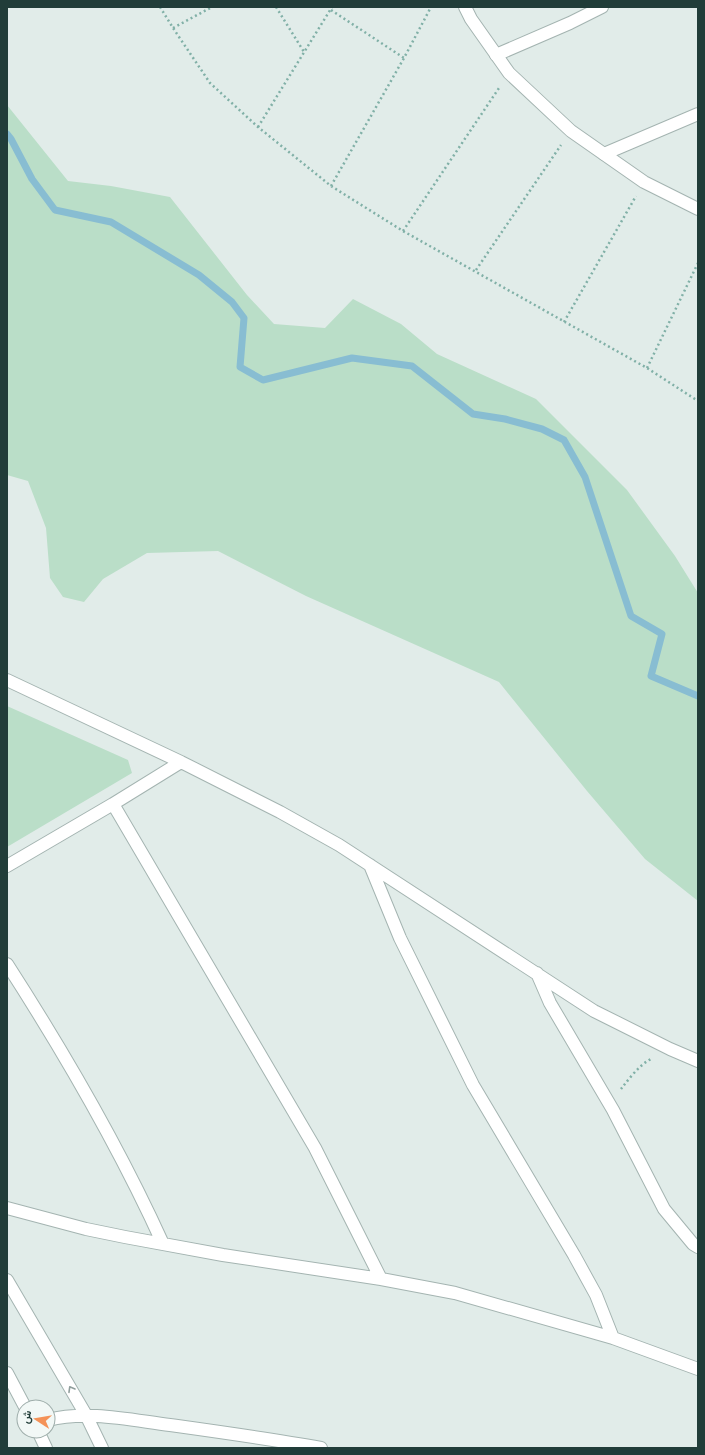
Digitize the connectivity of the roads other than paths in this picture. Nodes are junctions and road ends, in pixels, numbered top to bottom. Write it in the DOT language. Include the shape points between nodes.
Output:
graph roads {
  1 [pos="465,7"];
  2 [pos="602,7"];
  3 [pos="496,56"];
  4 [pos="698,114"];
  5 [pos="604,154"];
  6 [pos="698,209"];
  7 [pos="7,680"];
  8 [pos="181,762"];
  9 [pos="113,804"];
  10 [pos="370,865"];
  11 [pos="7,866"];
  12 [pos="7,964"];
  13 [pos="537,974"];
  14 [pos="698,1061"];
  15 [pos="7,1208"];
  16 [pos="163,1244"];
  17 [pos="698,1247"];
  18 [pos="381,1279"];
  19 [pos="7,1280"];
  20 [pos="613,1338"];
  21 [pos="698,1369"];
  22 [pos="7,1374"];
  23 [pos="21,1399"];
  24 [pos="86,1415"];
  25 [pos="56,1418"];
  26 [pos="102,1448"];
  27 [pos="321,1448"];
  1 -- 3 [label="street"];
  2 -- 3 [label="street"];
  3 -- 5 [label="street" via="509,73 571,131"];
  4 -- 5 [label="street"];
  5 -- 6 [label="street" via="644,182"];
  7 -- 8 [label="street"];
  8 -- 9 [label="street"];
  8 -- 10 [label="street" via="280,812"];
  9 -- 11 [label="street"];
  9 -- 18 [label="street" via="315,1148"];
  10 -- 13 [label="street"];
  10 -- 20 [label="street" via="400,938 470,1078 574,1255 596,1296"];
  12 -- 16 [label="street" via="92,1103"];
  13 -- 14 [label="street" via="594,1011 670,1050"];
  13 -- 17 [label="street" via="550,1003 613,1110 664,1209"];
  15 -- 16 [label="street" via="86,1229"];
  16 -- 18 [label="street"];
  18 -- 20 [label="street" via="455,1293"];
  24 -- 19 [label="street, one-way"];
  20 -- 21 [label="street"];
  22 -- 23 [label="street"];
  24 -- 25 [label="street"];
  24 -- 26 [label="street"];
  24 -- 27 [label="street"];
}
